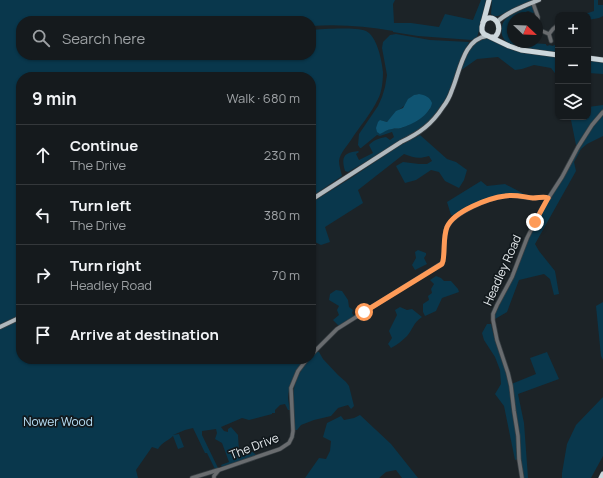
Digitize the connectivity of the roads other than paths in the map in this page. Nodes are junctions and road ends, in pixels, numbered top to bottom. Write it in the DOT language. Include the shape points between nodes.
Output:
graph roads {
  1 [pos="539,0"];
  2 [pos="488,2"];
  3 [pos="533,3"];
  4 [pos="536,12"];
  5 [pos="490,18"];
  6 [pos="497,22"];
  7 [pos="482,25"];
  8 [pos="555,27"];
  9 [pos="498,32"];
  10 [pos="543,32"];
  11 [pos="549,34"];
  12 [pos="490,36"];
  13 [pos="477,39"];
  14 [pos="551,41"];
  15 [pos="504,43"];
  16 [pos="555,55"];
  17 [pos="591,58"];
  18 [pos="603,60"];
  19 [pos="603,112"];
  20 [pos="316,197"];
  21 [pos="548,198"];
  22 [pos="16,320"];
  23 [pos="0,327"];
  24 [pos="316,349"];
  25 [pos="303,364"];
  26 [pos="219,470"];
  27 [pos="603,474"];
  28 [pos="192,478"];
  29 [pos="214,478"];
  30 [pos="522,478"];
  31 [pos="601,478"];
  1 -- 3 [label="main road"];
  2 -- 5 [label="highway"];
  2 -- 7 [label="highway"];
  3 -- 4 [label="street"];
  3 -- 6 [label="main road"];
  5 -- 6 [label="highway"];
  5 -- 7 [label="highway" via="486,18"];
  6 -- 9 [label="highway"];
  7 -- 12 [label="highway" via="484,34"];
  7 -- 13 [label="main road"];
  8 -- 11 [label="street"];
  9 -- 12 [label="highway" via="497,35"];
  9 -- 15 [label="highway"];
  10 -- 11 [label="street"];
  11 -- 14 [label="street"];
  12 -- 13 [label="main road"];
  12 -- 15 [label="highway"];
  13 -- 20 [label="main road" via="463,59 449,97 423,130"];
  15 -- 16 [label="highway" via="521,50"];
  17 -- 18 [label="highway"];
  19 -- 21 [label="street, Headley Road" via="578,147"];
  21 -- 24 [label="street" via="505,196 465,210 450,222 447,228 442,264 337,329"];
  21 -- 30 [label="street, Headley Road" via="493,314 497,340 511,386"];
  22 -- 23 [label="main road"];
  25 -- 26 [label="street, The Drive" via="291,388 293,431 289,443 280,449"];
  26 -- 28 [label="street"];
  26 -- 29 [label="street, The Drive"];
  27 -- 31 [label="highway"];
}
